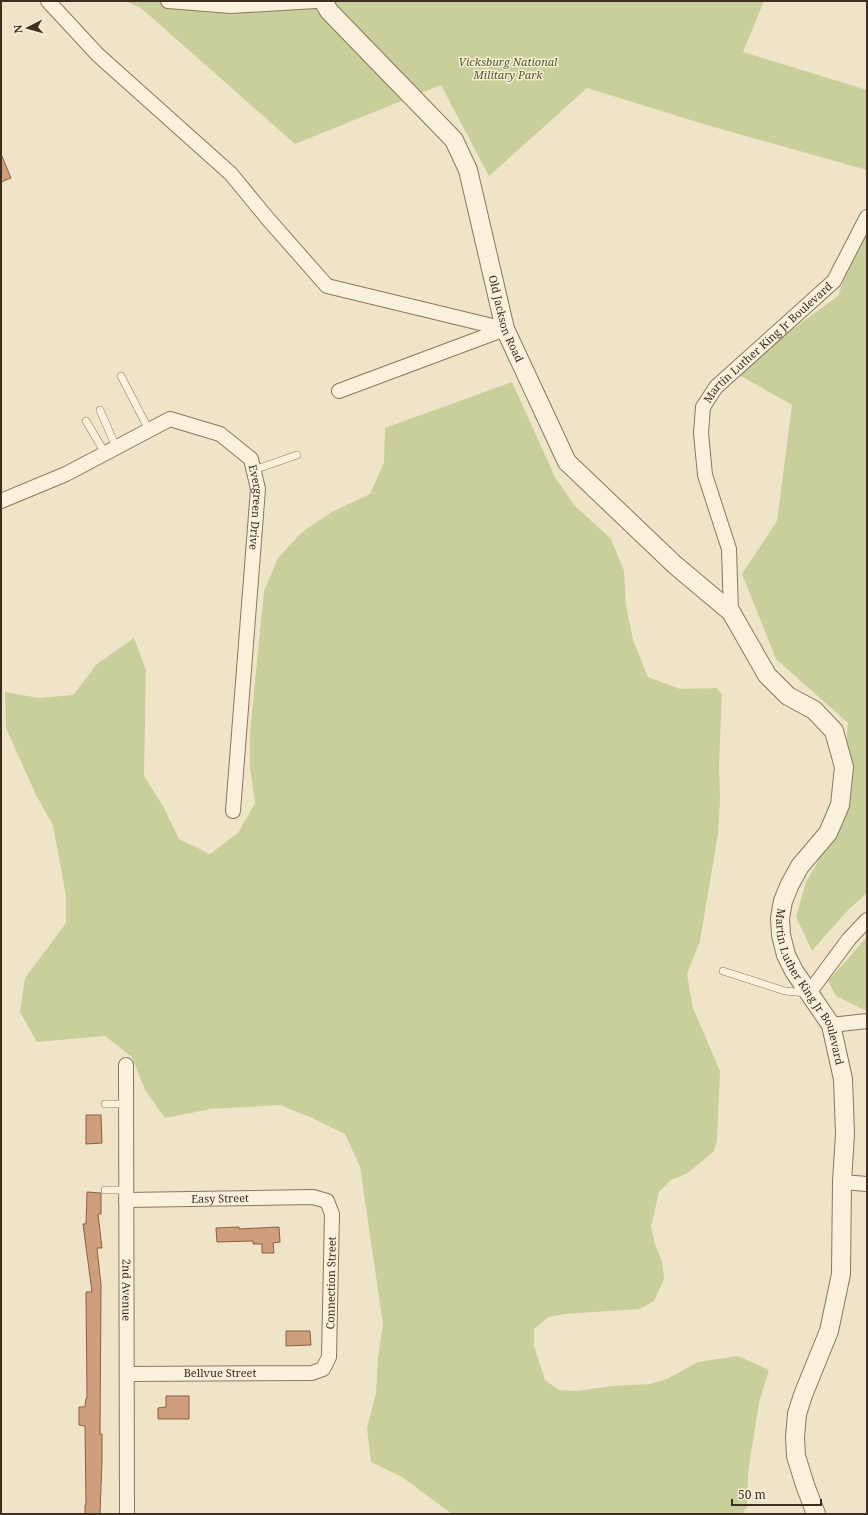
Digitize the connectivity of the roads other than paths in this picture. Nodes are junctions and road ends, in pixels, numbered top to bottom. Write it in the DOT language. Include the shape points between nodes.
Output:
graph roads {
  1 [pos="48,1"];
  2 [pos="168,1"];
  3 [pos="316,1"];
  4 [pos="323,1"];
  5 [pos="867,217"];
  6 [pos="505,329"];
  7 [pos="121,376"];
  8 [pos="339,391"];
  9 [pos="100,410"];
  10 [pos="86,421"];
  11 [pos="149,430"];
  12 [pos="111,450"];
  13 [pos="297,455"];
  14 [pos="254,470"];
  15 [pos="1,501"];
  16 [pos="731,612"];
  17 [pos="233,811"];
  18 [pos="867,920"];
  19 [pos="723,972"];
  20 [pos="809,993"];
  21 [pos="867,1021"];
  22 [pos="831,1025"];
  23 [pos="126,1065"];
  24 [pos="105,1104"];
  25 [pos="126,1104"];
  26 [pos="842,1182"];
  27 [pos="867,1184"];
  28 [pos="105,1190"];
  29 [pos="126,1195"];
  30 [pos="313,1197"];
  31 [pos="312,1373"];
  32 [pos="127,1374"];
  33 [pos="127,1514"];
  34 [pos="816,1514"];
  1 -- 6 [label="street" via="98,56 231,174 327,286"];
  2 -- 3 [label="street" via="231,6"];
  4 -- 6 [label="street, Old Jackson Road" via="329,12 454,140 468,170"];
  5 -- 16 [label="street, Martin Luther King Jr Boulevard" via="834,281 716,387 703,407 701,433 705,475 729,549"];
  6 -- 8 [label="street"];
  6 -- 16 [label="street, Old Jackson Road" via="567,462 676,565"];
  7 -- 11 [label="lane"];
  9 -- 12 [label="lane"];
  10 -- 12 [label="lane"];
  11 -- 12 [label="street, Evergreen Drive"];
  11 -- 14 [label="street, Evergreen Drive" via="170,419 220,434 251,459"];
  12 -- 15 [label="street, Evergreen Drive" via="66,474"];
  13 -- 14 [label="lane"];
  14 -- 17 [label="street, Evergreen Drive" via="258,489"];
  16 -- 20 [label="street, Martin Luther King Jr Boulevard" via="767,675 788,696 814,710 834,731 844,767 840,805 828,834 800,866 783,901 781,935 786,955"];
  18 -- 20 [label="street" via="849,939"];
  19 -- 20 [label="lane" via="785,992"];
  20 -- 22 [label="street, Martin Luther King Jr Boulevard"];
  21 -- 22 [label="street"];
  22 -- 26 [label="street, Martin Luther King Jr Boulevard" via="843,1079 845,1134"];
  23 -- 25 [label="street, 2nd Avenue"];
  24 -- 25 [label="lane"];
  25 -- 29 [label="street, 2nd Avenue"];
  26 -- 27 [label="street"];
  26 -- 34 [label="street, Martin Luther King Jr Boulevard" via="841,1274 829,1331 797,1414 795,1437 796,1456"];
  28 -- 29 [label="lane"];
  29 -- 30 [label="street, Easy Street"];
  29 -- 32 [label="street, 2nd Avenue"];
  30 -- 31 [label="street, Connection Street" via="327,1201 332,1214 329,1357 323,1369"];
  31 -- 32 [label="street, Bellvue Street"];
  32 -- 33 [label="street, 2nd Avenue"];
}
